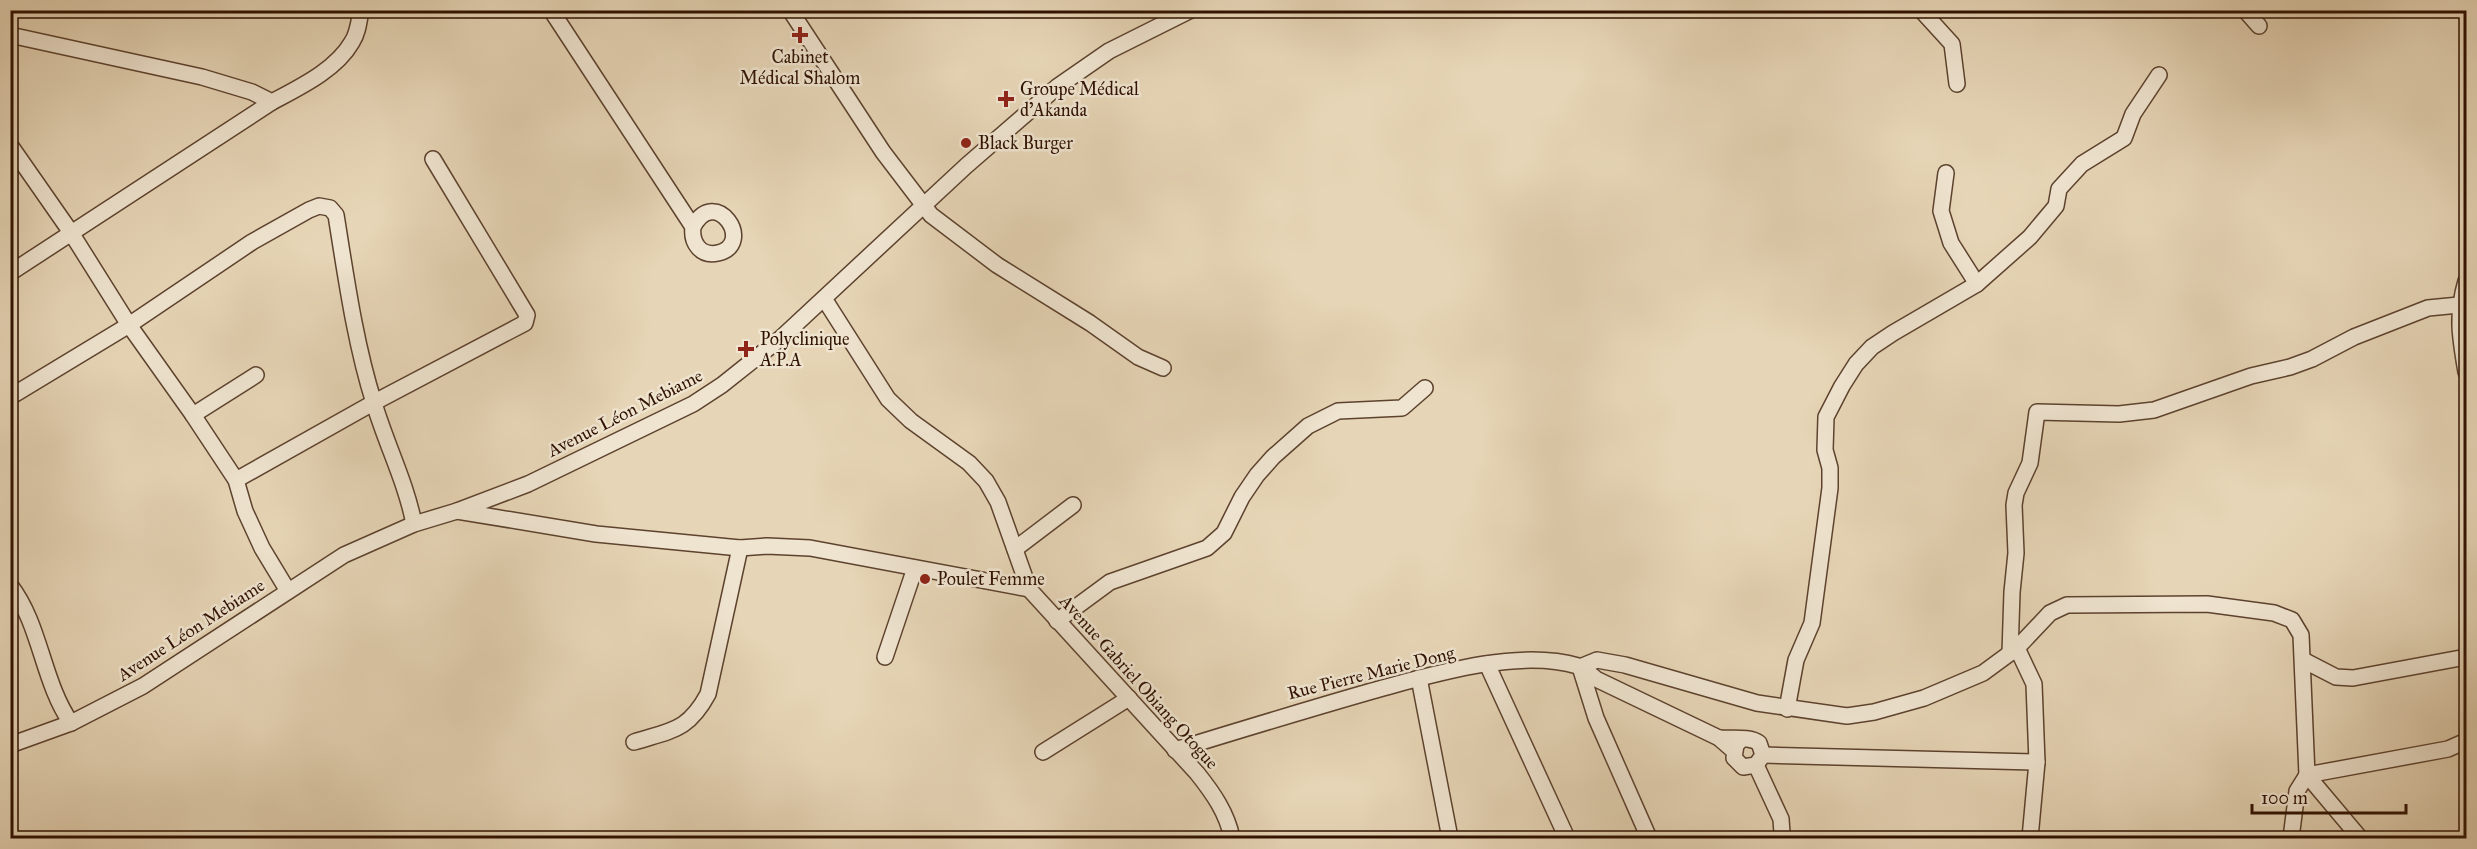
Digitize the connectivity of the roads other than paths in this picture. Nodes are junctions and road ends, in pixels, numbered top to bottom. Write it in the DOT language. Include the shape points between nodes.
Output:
graph roads {
  1 [pos="361,10"];
  2 [pos="551,10"];
  3 [pos="790,10"];
  4 [pos="1191,10"];
  5 [pos="1921,10"];
  6 [pos="2245,10"];
  7 [pos="2259,26"];
  8 [pos="10,35"];
  9 [pos="2159,75"];
  10 [pos="1957,84"];
  11 [pos="272,102"];
  12 [pos="10,145"];
  13 [pos="433,159"];
  14 [pos="1946,173"];
  15 [pos="922,206"];
  16 [pos="693,227"];
  17 [pos="70,231"];
  18 [pos="10,273"];
  19 [pos="2466,281"];
  20 [pos="1977,284"];
  21 [pos="825,300"];
  22 [pos="2459,305"];
  23 [pos="129,325"];
  24 [pos="1162,368"];
  25 [pos="2466,372"];
  26 [pos="256,375"];
  27 [pos="1425,388"];
  28 [pos="10,396"];
  29 [pos="374,403"];
  30 [pos="193,415"];
  31 [pos="236,480"];
  32 [pos="1073,505"];
  33 [pos="458,511"];
  34 [pos="414,524"];
  35 [pos="740,548"];
  36 [pos="1015,549"];
  37 [pos="915,568"];
  38 [pos="10,585"];
  39 [pos="1029,589"];
  40 [pos="288,591"];
  41 [pos="1057,621"];
  42 [pos="2014,651"];
  43 [pos="885,657"];
  44 [pos="2466,657"];
  45 [pos="2303,660"];
  46 [pos="1487,664"];
  47 [pos="1580,667"];
  48 [pos="1419,678"];
  49 [pos="1129,698"];
  50 [pos="1787,709"];
  51 [pos="71,723"];
  52 [pos="2466,741"];
  53 [pos="634,742"];
  54 [pos="10,746"];
  55 [pos="1737,746"];
  56 [pos="1175,750"];
  57 [pos="1043,752"];
  58 [pos="1760,760"];
  59 [pos="2037,762"];
  60 [pos="2307,775"];
  61 [pos="1782,833"];
  62 [pos="1232,838"];
  63 [pos="1449,838"];
  64 [pos="1567,838"];
  65 [pos="1649,838"];
  66 [pos="2030,838"];
  67 [pos="2291,838"];
  68 [pos="2360,838"];
  1 -- 11 [label="street" via="357,32 342,55"];
  2 -- 16 [label="street"];
  3 -- 15 [label="street"];
  4 -- 15 [label="street, Avenue Léon Mebiame" via="1109,51 1072,76"];
  5 -- 10 [label="street" via="1952,44"];
  6 -- 7 [label="street"];
  8 -- 11 [label="street" via="202,77"];
  9 -- 20 [label="street" via="2133,114 2124,138 2082,164 2059,189 2056,206 2030,237"];
  11 -- 17 [label="street"];
  12 -- 17 [label="street"];
  13 -- 29 [label="street" via="526,321"];
  14 -- 20 [label="street" via="1941,211 1951,243"];
  15 -- 21 [label="street, Avenue Léon Mebiame"];
  15 -- 24 [label="street" via="997,264 1138,357"];
  17 -- 18 [label="street"];
  17 -- 23 [label="street"];
  19 -- 22 [label="street"];
  20 -- 50 [label="street" via="1872,347 1847,379 1826,417 1830,488 1812,623 1796,660"];
  21 -- 33 [label="street, Avenue Léon Mebiame" via="722,385 680,411 557,471"];
  21 -- 36 [label="street, Avenue Gabriel Obiang Otogue" via="888,399 986,481"];
  22 -- 25 [label="street"];
  22 -- 42 [label="street" via="2428,308 2354,337 2312,359 2154,410 2119,414 2037,412 2030,463 2014,505"];
  23 -- 28 [label="street"];
  23 -- 29 [label="street" via="252,242 309,210 319,206 330,208 336,215"];
  23 -- 30 [label="street"];
  26 -- 30 [label="street"];
  27 -- 41 [label="street" via="1402,408 1338,411 1308,426 1257,475 1224,533 1207,548 1110,582"];
  29 -- 31 [label="street"];
  29 -- 34 [label="street" via="410,501"];
  30 -- 31 [label="street"];
  31 -- 40 [label="street" via="245,512"];
  32 -- 36 [label="street"];
  33 -- 34 [label="street, Avenue Léon Mebiame"];
  33 -- 35 [label="street" via="566,531"];
  34 -- 40 [label="street, Avenue Léon Mebiame" via="344,555"];
  35 -- 37 [label="street" via="810,548"];
  35 -- 53 [label="street" via="708,694 699,711 683,726"];
  36 -- 39 [label="street, Avenue Gabriel Obiang Otogue"];
  37 -- 39 [label="street"];
  37 -- 43 [label="street"];
  38 -- 51 [label="street" via="26,607 47,675"];
  39 -- 41 [label="street, Avenue Gabriel Obiang Otogue"];
  40 -- 51 [label="street, Avenue Léon Mebiame" via="143,686"];
  41 -- 49 [label="street, Avenue Gabriel Obiang Otogue"];
  42 -- 45 [label="street" via="2050,613 2067,605 2207,604 2274,613 2292,620 2301,635"];
  42 -- 50 [label="street" via="1971,679 1874,712 1847,716"];
  42 -- 59 [label="street" via="2034,684"];
  44 -- 45 [label="street" via="2353,678 2336,677"];
  45 -- 60 [label="street"];
  46 -- 47 [label="street, Rue Pierre Marie Dong" via="1549,661"];
  46 -- 48 [label="street, Rue Pierre Marie Dong"];
  46 -- 64 [label="street"];
  47 -- 50 [label="street" via="1597,660 1625,665"];
  47 -- 55 [label="street" via="1596,679"];
  47 -- 65 [label="street" via="1596,718"];
  48 -- 56 [label="street, Rue Pierre Marie Dong"];
  48 -- 63 [label="street"];
  49 -- 56 [label="street, Avenue Gabriel Obiang Otogue"];
  49 -- 57 [label="street"];
  51 -- 54 [label="street, Avenue Léon Mebiame"];
  52 -- 60 [label="street" via="2448,749"];
  55 -- 58 [label="street" via="1738,763 1750,767"];
  55 -- 58 [label="street" via="1754,739 1759,742"];
  56 -- 62 [label="street, Avenue Gabriel Obiang Otogue" via="1212,792"];
  58 -- 59 [label="street"];
  58 -- 61 [label="street" via="1781,819"];
  59 -- 66 [label="street"];
  60 -- 67 [label="street" via="2297,791"];
  60 -- 68 [label="street"];
}
